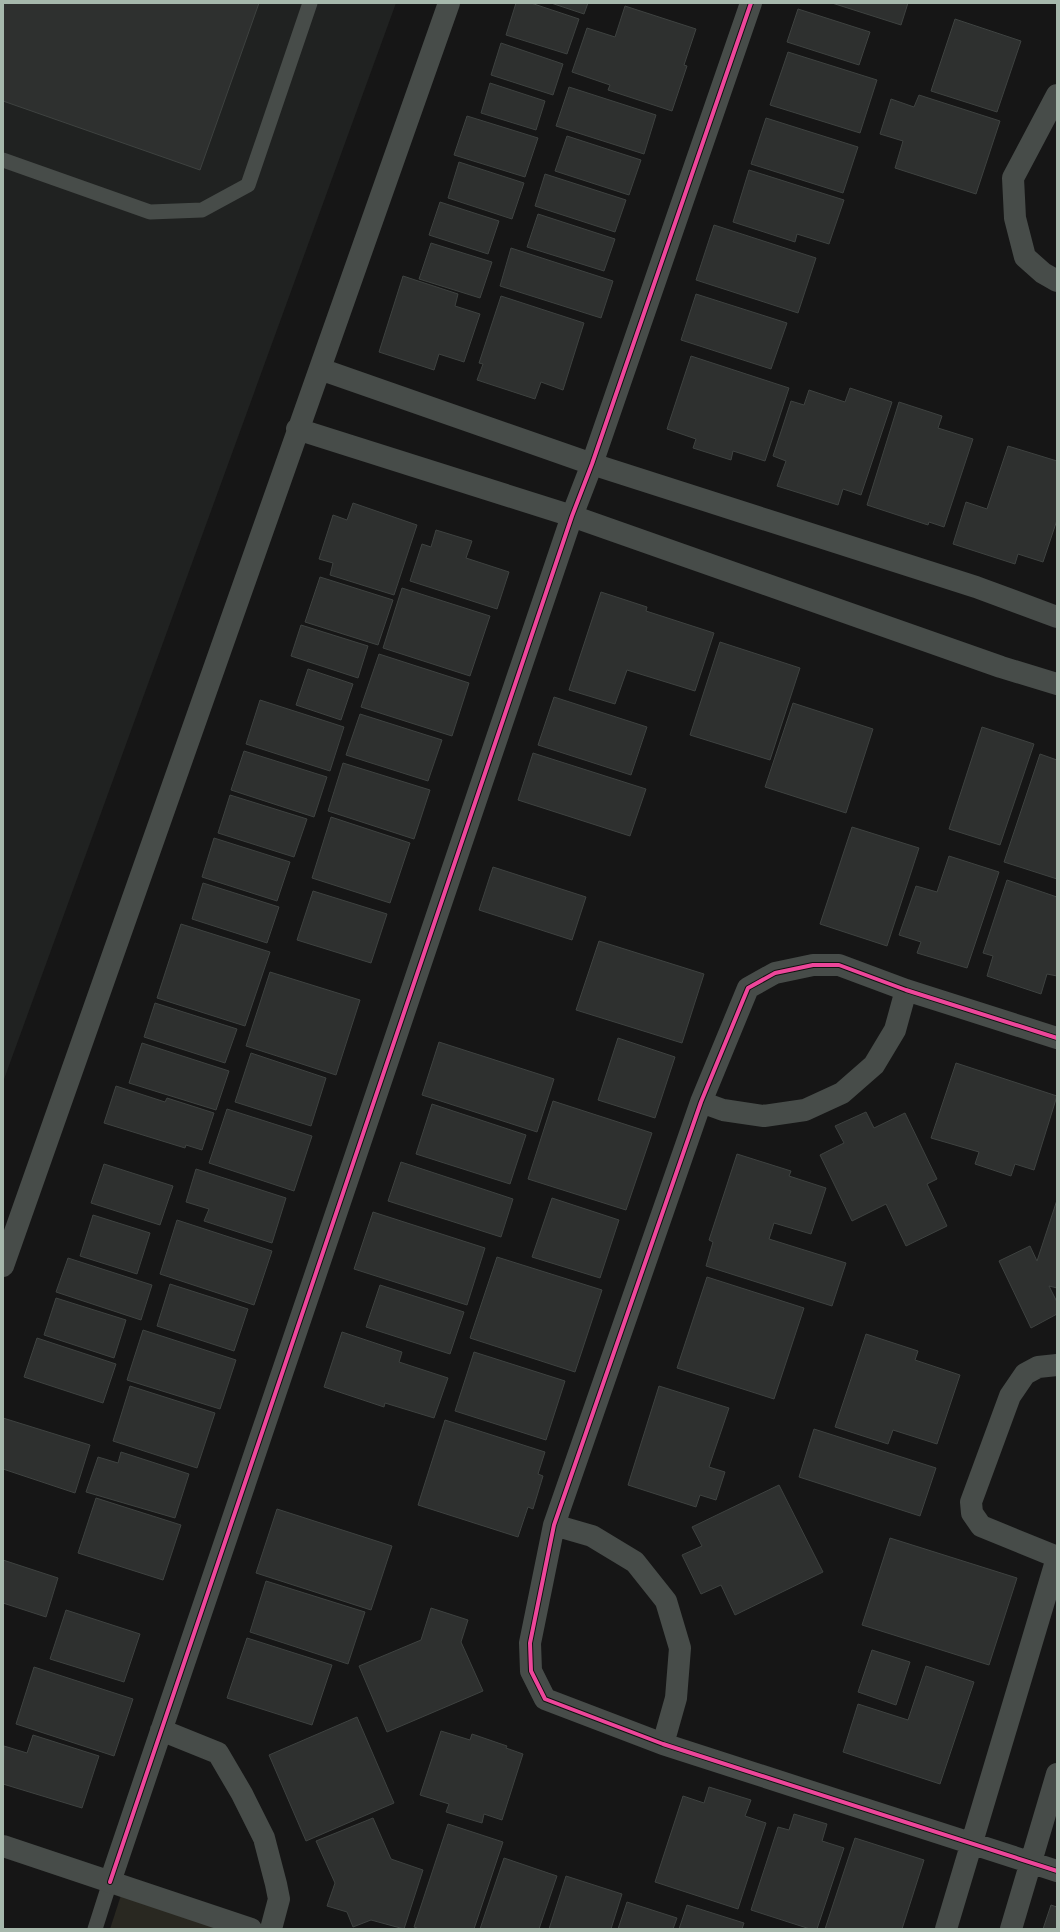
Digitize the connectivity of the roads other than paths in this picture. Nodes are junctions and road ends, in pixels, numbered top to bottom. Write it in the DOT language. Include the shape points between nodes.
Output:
graph roads {
  1 [pos="310,3"];
  2 [pos="448,3"];
  3 [pos="751,3"];
  4 [pos="1057,96"];
  5 [pos="3,160"];
  6 [pos="1057,281"];
  7 [pos="320,369"];
  8 [pos="297,429"];
  9 [pos="592,464"];
  10 [pos="572,516"];
  11 [pos="1057,617"];
  12 [pos="1057,684"];
  13 [pos="906,990"];
  14 [pos="1057,1038"];
  15 [pos="702,1102"];
  16 [pos="3,1266"];
  17 [pos="1057,1365"];
  18 [pos="554,1525"];
  19 [pos="1057,1558"];
  20 [pos="161,1730"];
  21 [pos="663,1744"];
  22 [pos="1057,1774"];
  23 [pos="971,1843"];
  24 [pos="3,1846"];
  25 [pos="1031,1863"];
  26 [pos="1057,1871"];
  27 [pos="110,1882"];
  28 [pos="95,1929"];
  29 [pos="251,1929"];
  30 [pos="271,1929"];
  31 [pos="946,1929"];
  32 [pos="1011,1929"];
  1 -- 5 [label="lane" via="248,185 202,210 150,212"];
  2 -- 7 [label="street"];
  3 -- 9 [label="street"];
  4 -- 6 [label="street" via="1013,178 1014,218 1025,256 1043,273"];
  7 -- 8 [label="street"];
  7 -- 9 [label="street"];
  8 -- 10 [label="street"];
  8 -- 16 [label="street"];
  9 -- 10 [label="street"];
  9 -- 11 [label="street" via="968,584"];
  10 -- 12 [label="street" via="1001,667"];
  10 -- 20 [label="street"];
  13 -- 14 [label="street"];
  13 -- 15 [label="street" via="895,1030 874,1065 842,1092 805,1110 764,1116 723,1110"];
  13 -- 15 [label="street" via="840,965 812,965 775,973 748,988"];
  15 -- 18 [label="street"];
  17 -- 19 [label="street" via="1038,1367 1025,1374 1010,1396 971,1502 972,1513 980,1526"];
  18 -- 21 [label="street" via="592,1536 635,1562 666,1601 680,1648 676,1698"];
  18 -- 21 [label="street" via="530,1643 530,1671 544,1699"];
  19 -- 23 [label="street"];
  20 -- 27 [label="street"];
  20 -- 30 [label="street" via="218,1753 242,1794 264,1838 276,1884 279,1899"];
  21 -- 23 [label="street"];
  22 -- 25 [label="street"];
  23 -- 25 [label="street"];
  23 -- 31 [label="street"];
  24 -- 27 [label="street"];
  25 -- 26 [label="street"];
  25 -- 32 [label="street"];
  27 -- 28 [label="lane"];
  27 -- 29 [label="street"];
}
